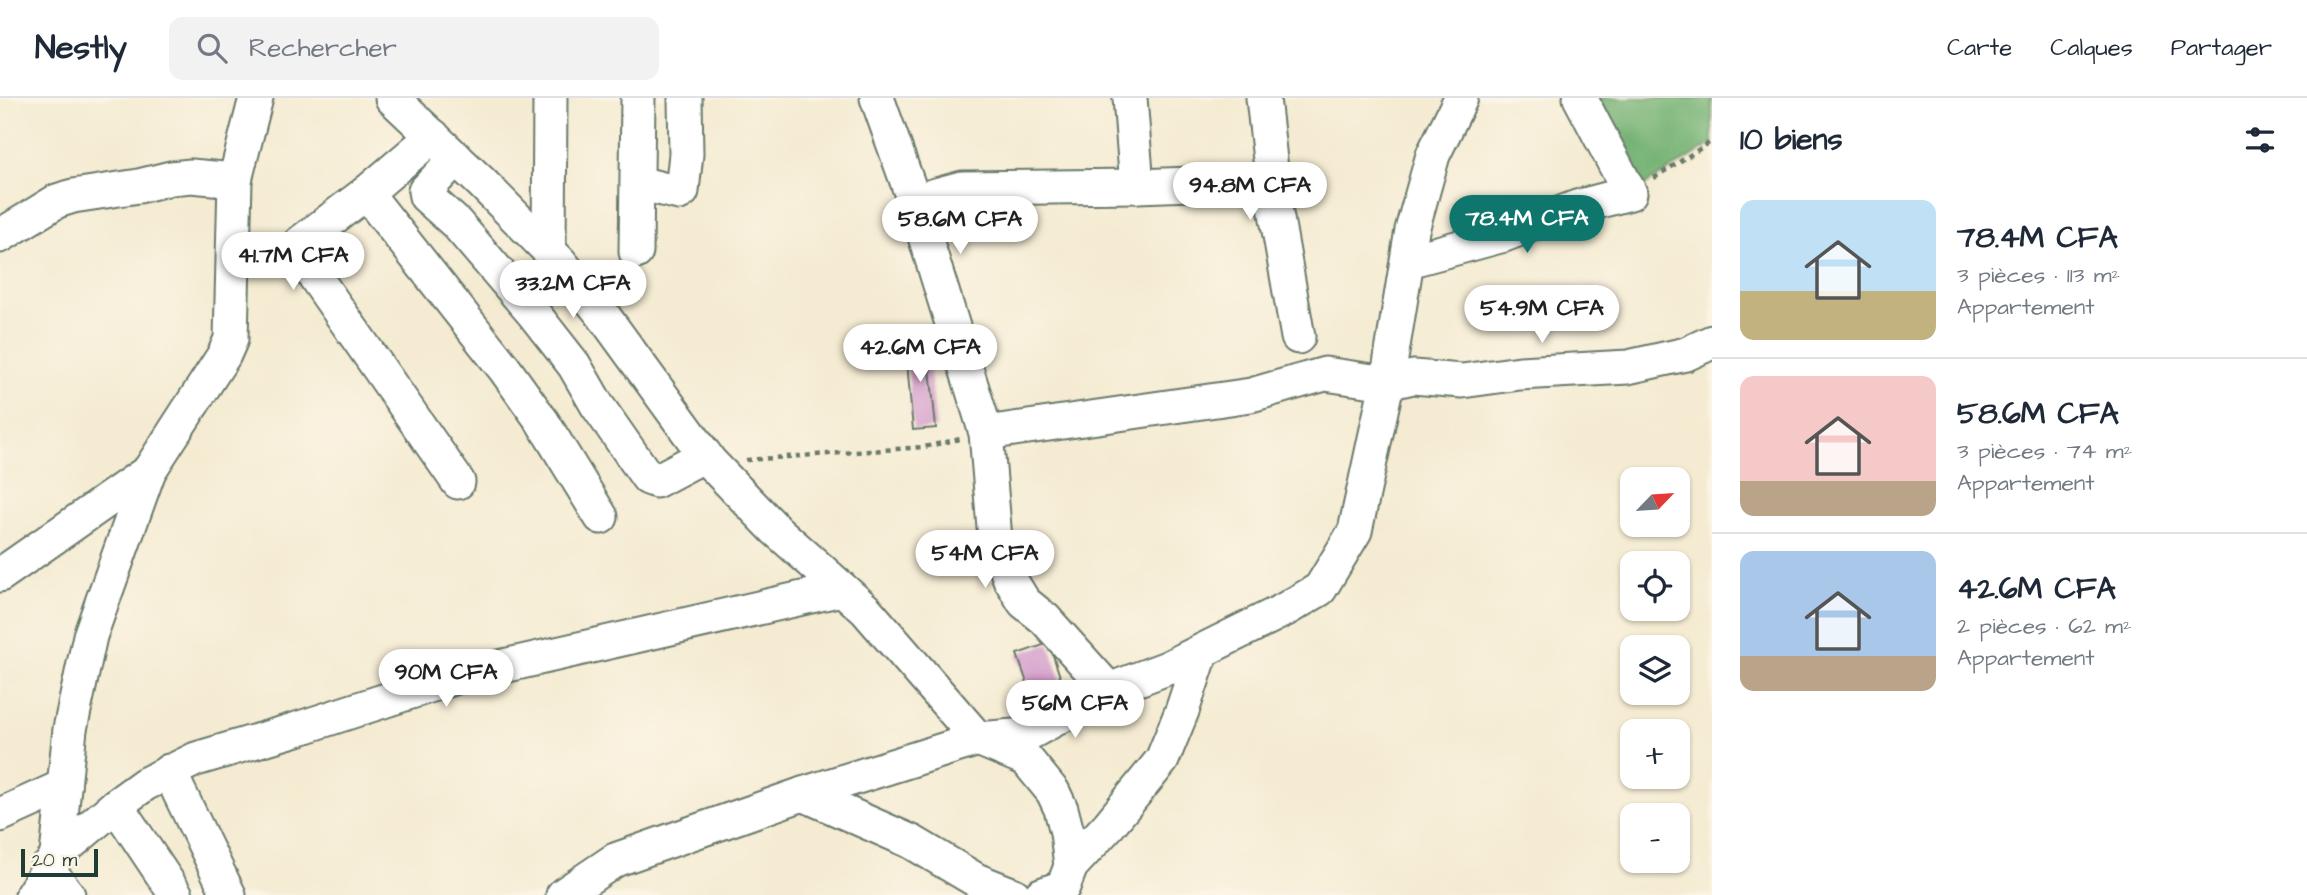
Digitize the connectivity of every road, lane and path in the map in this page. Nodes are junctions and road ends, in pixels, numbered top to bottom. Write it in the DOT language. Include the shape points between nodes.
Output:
graph roads {
  1 [pos="256,98"];
  2 [pos="392,98"];
  3 [pos="550,98"];
  4 [pos="638,98"];
  5 [pos="685,98"];
  6 [pos="877,98"];
  7 [pos="1130,98"];
  8 [pos="1263,98"];
  9 [pos="1461,98"];
  10 [pos="1580,98"];
  11 [pos="1712,141"];
  12 [pos="444,147"];
  13 [pos="235,180"];
  14 [pos="1273,181"];
  15 [pos="638,183"];
  16 [pos="1137,186"];
  17 [pos="366,193"];
  18 [pos="1630,193"];
  19 [pos="914,201"];
  20 [pos="0,236"];
  21 [pos="549,250"];
  22 [pos="636,252"];
  23 [pos="1408,261"];
  24 [pos="1298,337"];
  25 [pos="1712,342"];
  26 [pos="1387,383"];
  27 [pos="986,433"];
  28 [pos="708,458"];
  29 [pos="149,471"];
  30 [pos="458,482"];
  31 [pos="601,517"];
  32 [pos="0,575"];
  33 [pos="842,589"];
  34 [pos="1202,651"];
  35 [pos="1109,690"];
  36 [pos="978,739"];
  37 [pos="169,771"];
  38 [pos="64,786"];
  39 [pos="803,794"];
  40 [pos="116,805"];
  41 [pos="0,815"];
  42 [pos="45,873"];
  43 [pos="1060,886"];
  44 [pos="68,895"];
  45 [pos="176,895"];
  46 [pos="229,895"];
  47 [pos="564,895"];
  48 [pos="1014,895"];
  1 -- 13 [label="street"];
  2 -- 12 [label="street"];
  3 -- 21 [label="street"];
  4 -- 15 [label="street"];
  5 -- 15 [label="street" via="682,191"];
  6 -- 19 [label="street"];
  7 -- 16 [label="street"];
  8 -- 14 [label="street"];
  9 -- 23 [label="street" via="1433,155"];
  10 -- 18 [label="street"];
  11 -- 18 [label="path"];
  12 -- 17 [label="street"];
  12 -- 21 [label="street"];
  12 -- 28 [label="street" via="426,196 457,224 534,314 649,478 656,481"];
  13 -- 20 [label="street" via="191,176 74,196 57,201"];
  13 -- 29 [label="street" via="231,339"];
  14 -- 16 [label="street"];
  14 -- 24 [label="street"];
  15 -- 22 [label="street"];
  16 -- 19 [label="street" via="962,188"];
  17 -- 30 [label="street" via="300,243 301,257"];
  17 -- 31 [label="street" via="504,368"];
  18 -- 23 [label="street"];
  19 -- 27 [label="street"];
  21 -- 28 [label="street"];
  23 -- 26 [label="street"];
  25 -- 26 [label="street" via="1686,354 1628,367 1462,381 1413,377"];
  26 -- 27 [label="street" via="1325,374 1251,395"];
  26 -- 34 [label="street" via="1355,531 1320,589"];
  27 -- 28 [label="path" via="924,447"];
  27 -- 35 [label="street" via="995,539 1010,579 1024,601"];
  28 -- 33 [label="street" via="776,530"];
  29 -- 32 [label="street"];
  29 -- 38 [label="street" via="90,636 70,729"];
  33 -- 36 [label="street" via="866,610"];
  33 -- 37 [label="street" via="460,676"];
  34 -- 35 [label="street"];
  34 -- 43 [label="street" via="1162,760"];
  35 -- 36 [label="street" via="1026,735"];
  36 -- 39 [label="street"];
  36 -- 43 [label="street" via="1026,758 1053,792 1067,832"];
  37 -- 40 [label="street"];
  37 -- 46 [label="street"];
  38 -- 41 [label="street"];
  38 -- 42 [label="street"];
  39 -- 47 [label="street" via="615,860"];
  39 -- 48 [label="street" via="912,842 976,880"];
  40 -- 42 [label="street"];
  40 -- 45 [label="street"];
  42 -- 44 [label="street"];
}
